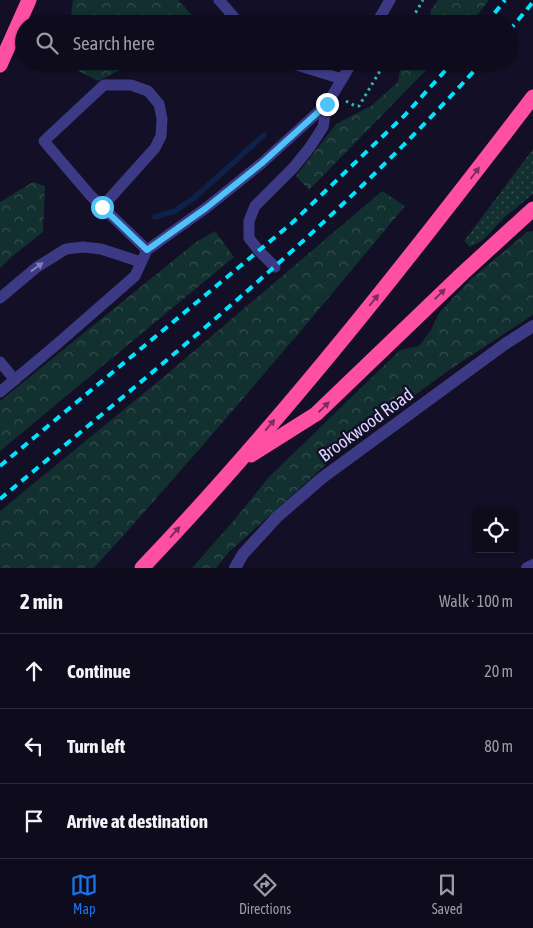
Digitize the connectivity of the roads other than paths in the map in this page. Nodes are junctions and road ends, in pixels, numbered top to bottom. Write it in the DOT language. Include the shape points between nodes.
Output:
graph roads {
  1 [pos="28,0"];
  2 [pos="219,0"];
  3 [pos="390,0"];
  4 [pos="22,15"];
  5 [pos="232,15"];
  6 [pos="381,15"];
  7 [pos="15,30"];
  8 [pos="0,65"];
  9 [pos="313,70"];
  10 [pos="348,70"];
  11 [pos="342,79"];
  12 [pos="533,97"];
  13 [pos="327,104"];
  14 [pos="102,207"];
  15 [pos="533,210"];
  16 [pos="147,250"];
  17 [pos="141,262"];
  18 [pos="275,267"];
  19 [pos="0,298"];
  20 [pos="533,326"];
  21 [pos="0,362"];
  22 [pos="15,380"];
  23 [pos="0,392"];
  24 [pos="239,462"];
  25 [pos="533,565"];
  26 [pos="142,568"];
  27 [pos="235,568"];
  28 [pos="527,568"];
  1 -- 4 [label="highway"];
  2 -- 5 [label="lane"];
  3 -- 6 [label="lane"];
  7 -- 8 [label="highway"];
  9 -- 11 [label="lane"];
  10 -- 11 [label="lane"];
  11 -- 13 [label="lane"];
  24 -- 12 [label="highway, one-way" via="419,244"];
  13 -- 16 [label="lane" via="262,163"];
  13 -- 18 [label="lane" via="323,127 310,147 255,206 249,221 249,238"];
  14 -- 14 [label="lane" via="44,141 104,85 131,85 148,91 159,104 161,136 155,148"];
  14 -- 16 [label="lane"];
  24 -- 15 [label="highway, one-way" via="316,414 462,273"];
  16 -- 17 [label="lane"];
  19 -- 17 [label="lane, one-way" via="37,267 66,249 101,249"];
  17 -- 22 [label="lane" via="135,276"];
  20 -- 27 [label="street, Brookwood Road" via="322,478 277,517 243,554"];
  21 -- 22 [label="lane"];
  22 -- 23 [label="lane"];
  26 -- 24 [label="highway, one-way"];
  25 -- 28 [label="street"];
}
